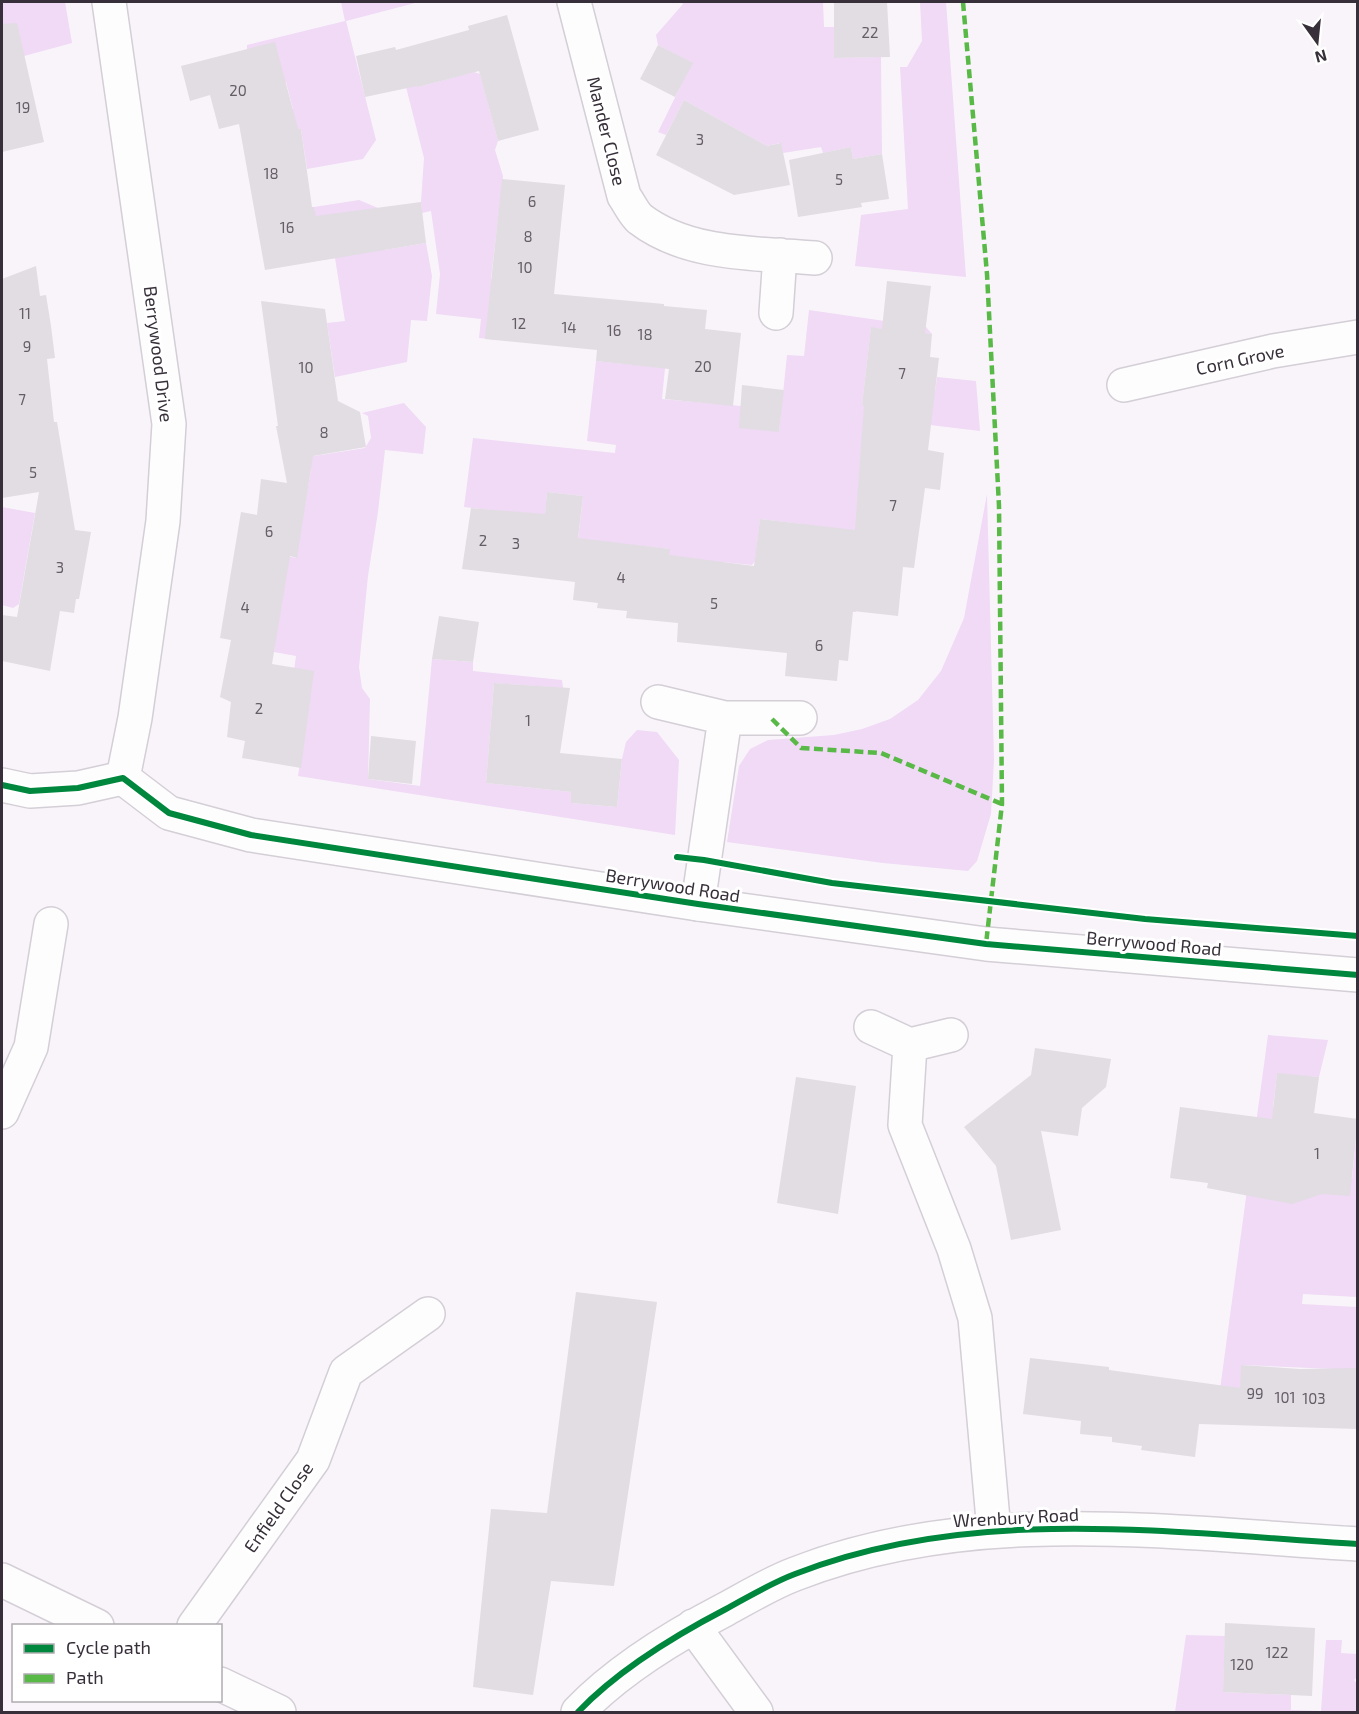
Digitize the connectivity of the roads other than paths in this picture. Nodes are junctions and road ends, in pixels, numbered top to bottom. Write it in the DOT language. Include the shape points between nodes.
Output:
graph roads {
  1 [pos="109,2"];
  2 [pos="574,2"];
  3 [pos="780,255"];
  4 [pos="815,258"];
  5 [pos="776,313"];
  6 [pos="1358,337"];
  7 [pos="1124,385"];
  8 [pos="658,702"];
  9 [pos="724,718"];
  10 [pos="800,718"];
  11 [pos="123,778"];
  12 [pos="2,785"];
  13 [pos="698,904"];
  14 [pos="51,924"];
  15 [pos="1358,975"];
  16 [pos="871,1027"];
  17 [pos="951,1035"];
  18 [pos="910,1045"];
  19 [pos="2,1112"];
  20 [pos="428,1314"];
  21 [pos="994,1532"];
  22 [pos="1358,1544"];
  23 [pos="2,1580"];
  24 [pos="94,1624"];
  25 [pos="195,1624"];
  26 [pos="693,1626"];
  27 [pos="222,1685"];
  28 [pos="279,1713"];
  29 [pos="578,1713"];
  30 [pos="756,1713"];
  1 -- 11 [label="street, Berrywood Drive" via="169,424 163,521"];
  2 -- 3 [label="street, Mander Close" via="624,196 639,218 676,239 720,249"];
  3 -- 4 [label="street, Mander Close"];
  3 -- 5 [label="street"];
  6 -- 7 [label="street, Corn Grove" via="1273,351"];
  8 -- 9 [label="street"];
  9 -- 10 [label="street"];
  9 -- 13 [label="street"];
  11 -- 12 [label="street" via="78,788 30,791"];
  11 -- 13 [label="street, Berrywood Road" via="168,813 251,835"];
  13 -- 15 [label="street, Berrywood Road" via="986,944"];
  14 -- 19 [label="street" via="31,1047"];
  16 -- 18 [label="street"];
  17 -- 18 [label="street"];
  18 -- 21 [label="street, Wrenbury Road" via="905,1125 954,1249 975,1318"];
  20 -- 25 [label="street, Enfield Close" via="346,1372 313,1460"];
  21 -- 22 [label="street, Wrenbury Road" via="1102,1528"];
  21 -- 26 [label="street, Wrenbury Road" via="936,1536 860,1553 794,1574"];
  23 -- 24 [label="street"];
  26 -- 29 [label="street, Wrenbury Road" via="601,1688"];
  26 -- 30 [label="street"];
  27 -- 28 [label="street"];
}
